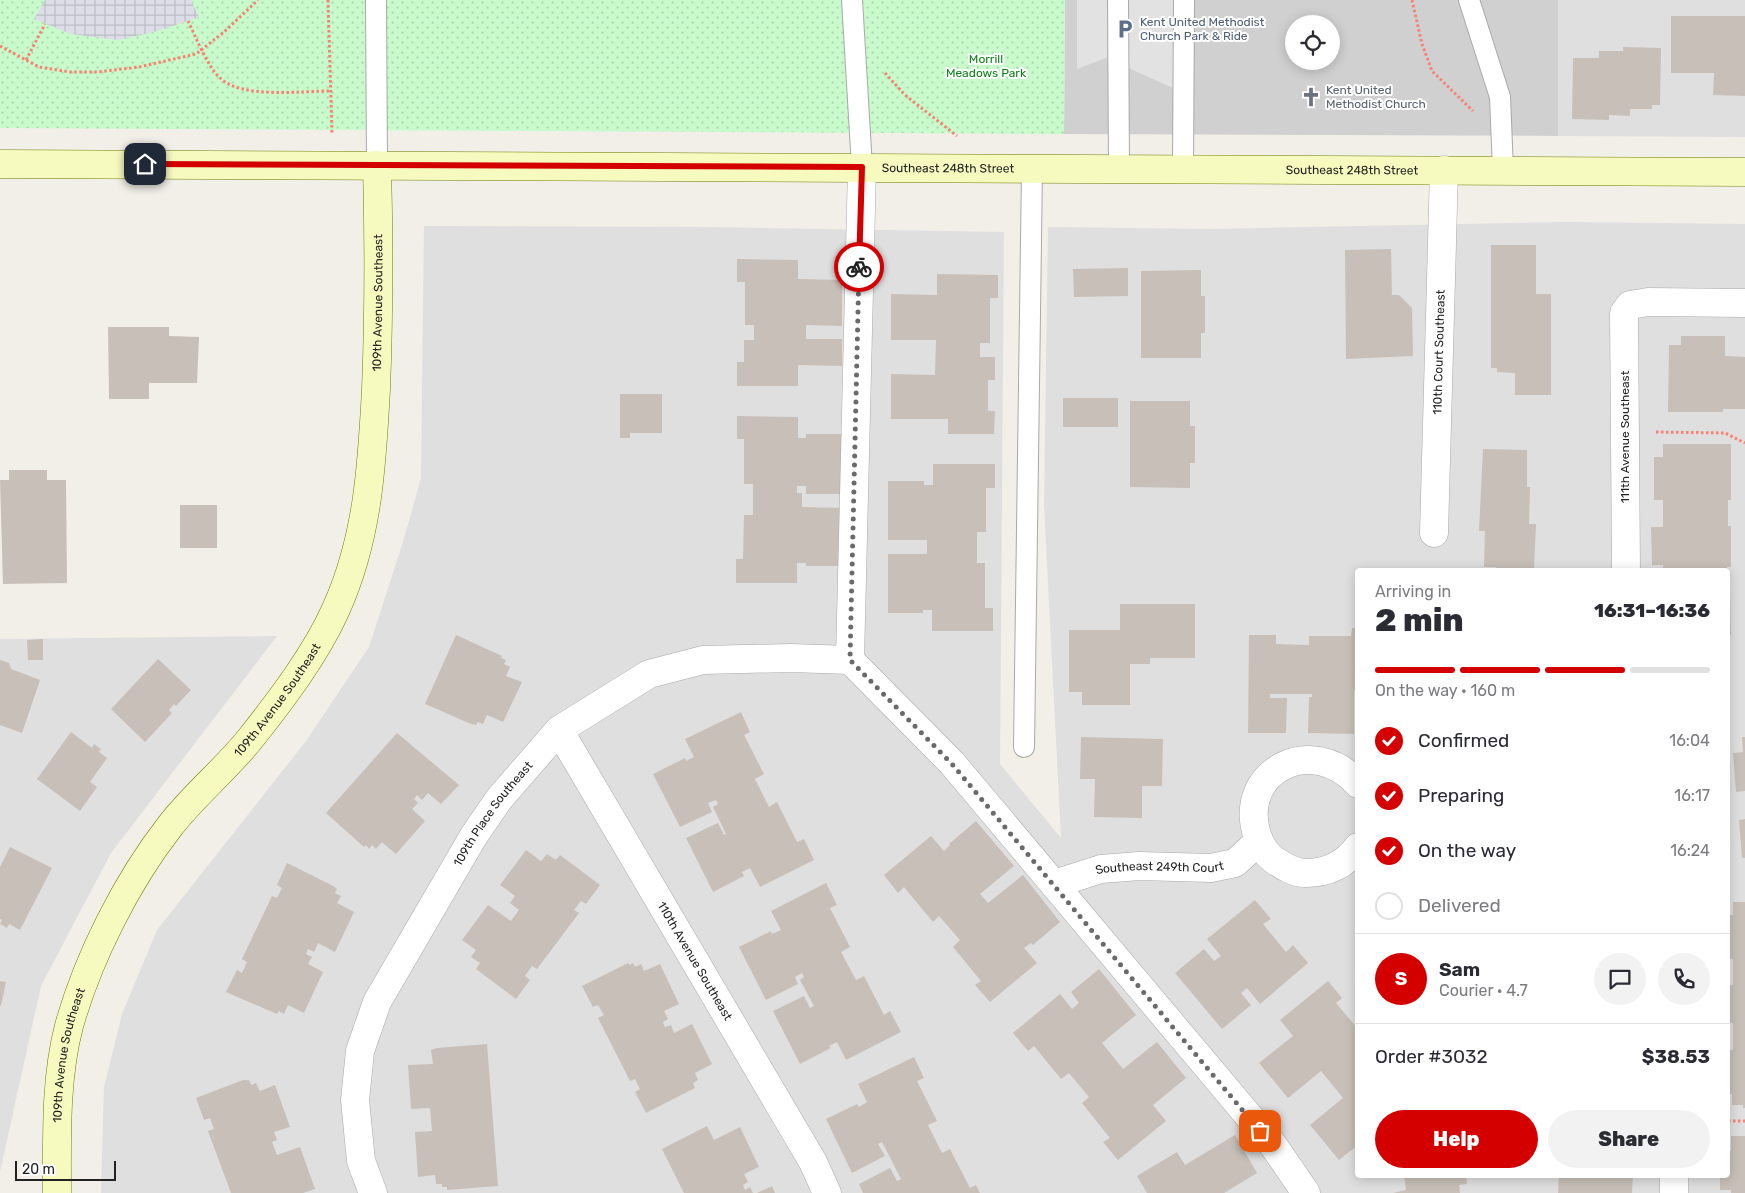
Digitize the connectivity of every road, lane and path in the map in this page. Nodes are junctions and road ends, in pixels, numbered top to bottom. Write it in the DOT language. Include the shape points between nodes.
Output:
graph roads {
  1 [pos="258,0"];
  2 [pos="328,0"];
  3 [pos="376,0"];
  4 [pos="852,0"];
  5 [pos="1118,0"];
  6 [pos="1184,0"];
  7 [pos="1412,0"];
  8 [pos="1470,0"];
  9 [pos="188,21"];
  10 [pos="45,24"];
  11 [pos="0,46"];
  12 [pos="202,49"];
  13 [pos="26,60"];
  14 [pos="881,69"];
  15 [pos="330,91"];
  16 [pos="332,136"];
  17 [pos="1501,143"];
  18 [pos="0,164"];
  19 [pos="377,165"];
  20 [pos="862,167"];
  21 [pos="993,167"];
  22 [pos="1032,168"];
  23 [pos="1118,168"];
  24 [pos="1183,168"];
  25 [pos="1444,170"];
  26 [pos="1502,170"];
  27 [pos="1745,172"];
  28 [pos="1745,303"];
  29 [pos="1625,432"];
  30 [pos="1745,443"];
  31 [pos="1434,533"];
  32 [pos="1626,568"];
  33 [pos="850,660"];
  34 [pos="559,730"];
  35 [pos="1024,747"];
  36 [pos="1355,781"];
  37 [pos="1259,841"];
  38 [pos="1355,850"];
  39 [pos="1054,884"];
  40 [pos="1730,1120"];
  41 [pos="1745,1121"];
  42 [pos="1674,1178"];
  43 [pos="57,1193"];
  44 [pos="373,1193"];
  45 [pos="827,1193"];
  46 [pos="1306,1193"];
  47 [pos="1674,1193"];
  1 -- 12 [label="path"];
  2 -- 15 [label="path"];
  3 -- 19 [label="lane"];
  4 -- 20 [label="lane"];
  5 -- 23 [label="lane"];
  6 -- 24 [label="lane"];
  7 -- 17 [label="path" via="1432,71 1473,111 1477,132"];
  8 -- 17 [label="lane" via="1500,97"];
  9 -- 12 [label="path"];
  10 -- 13 [label="path"];
  11 -- 13 [label="path"];
  12 -- 13 [label="path" via="196,54 139,67 97,72 70,72"];
  12 -- 15 [label="path" via="219,78 231,86 251,91"];
  14 -- 21 [label="path" via="905,95"];
  15 -- 16 [label="path"];
  17 -- 26 [label="lane"];
  18 -- 19 [label="street, Southeast 248th Street"];
  19 -- 20 [label="street, Southeast 248th Street"];
  19 -- 43 [label="street, 109th Avenue Southeast" via="380,300 372,466 363,529 351,573 318,644 249,740 170,826 109,925 69,1027 61,1072"];
  20 -- 21 [label="street, Southeast 248th Street"];
  20 -- 33 [label="street"];
  21 -- 22 [label="street, Southeast 248th Street"];
  22 -- 23 [label="street, Southeast 248th Street"];
  22 -- 35 [label="lane"];
  23 -- 24 [label="street, Southeast 248th Street"];
  24 -- 25 [label="street, Southeast 248th Street"];
  25 -- 26 [label="street, Southeast 248th Street"];
  25 -- 31 [label="street, 110th Court Southeast"];
  26 -- 27 [label="street, Southeast 248th Street"];
  28 -- 29 [label="street, 111th Avenue Southeast" via="1648,302 1630,305 1624,313"];
  29 -- 30 [label="path" via="1725,433"];
  29 -- 32 [label="street, 111th Avenue Southeast"];
  33 -- 34 [label="street, 109th Place Southeast" via="703,660 649,674"];
  33 -- 39 [label="street" via="952,764"];
  34 -- 44 [label="street, 109th Place Southeast" via="500,799 473,837 377,1002 360,1051 355,1100 361,1161"];
  34 -- 45 [label="street, 110th Avenue Southeast" via="813,1162"];
  36 -- 37 [label="street" via="1330,762 1310,758 1274,771 1262,785 1254,803 1253,823"];
  37 -- 38 [label="street" via="1270,856 1285,867 1302,873 1321,872 1338,866"];
  37 -- 39 [label="street, Southeast 249th Court" via="1235,863 1211,868 1139,866 1101,869"];
  39 -- 46 [label="street" via="1272,1145"];
  40 -- 41 [label="path"];
  42 -- 47 [label="street"];
}
